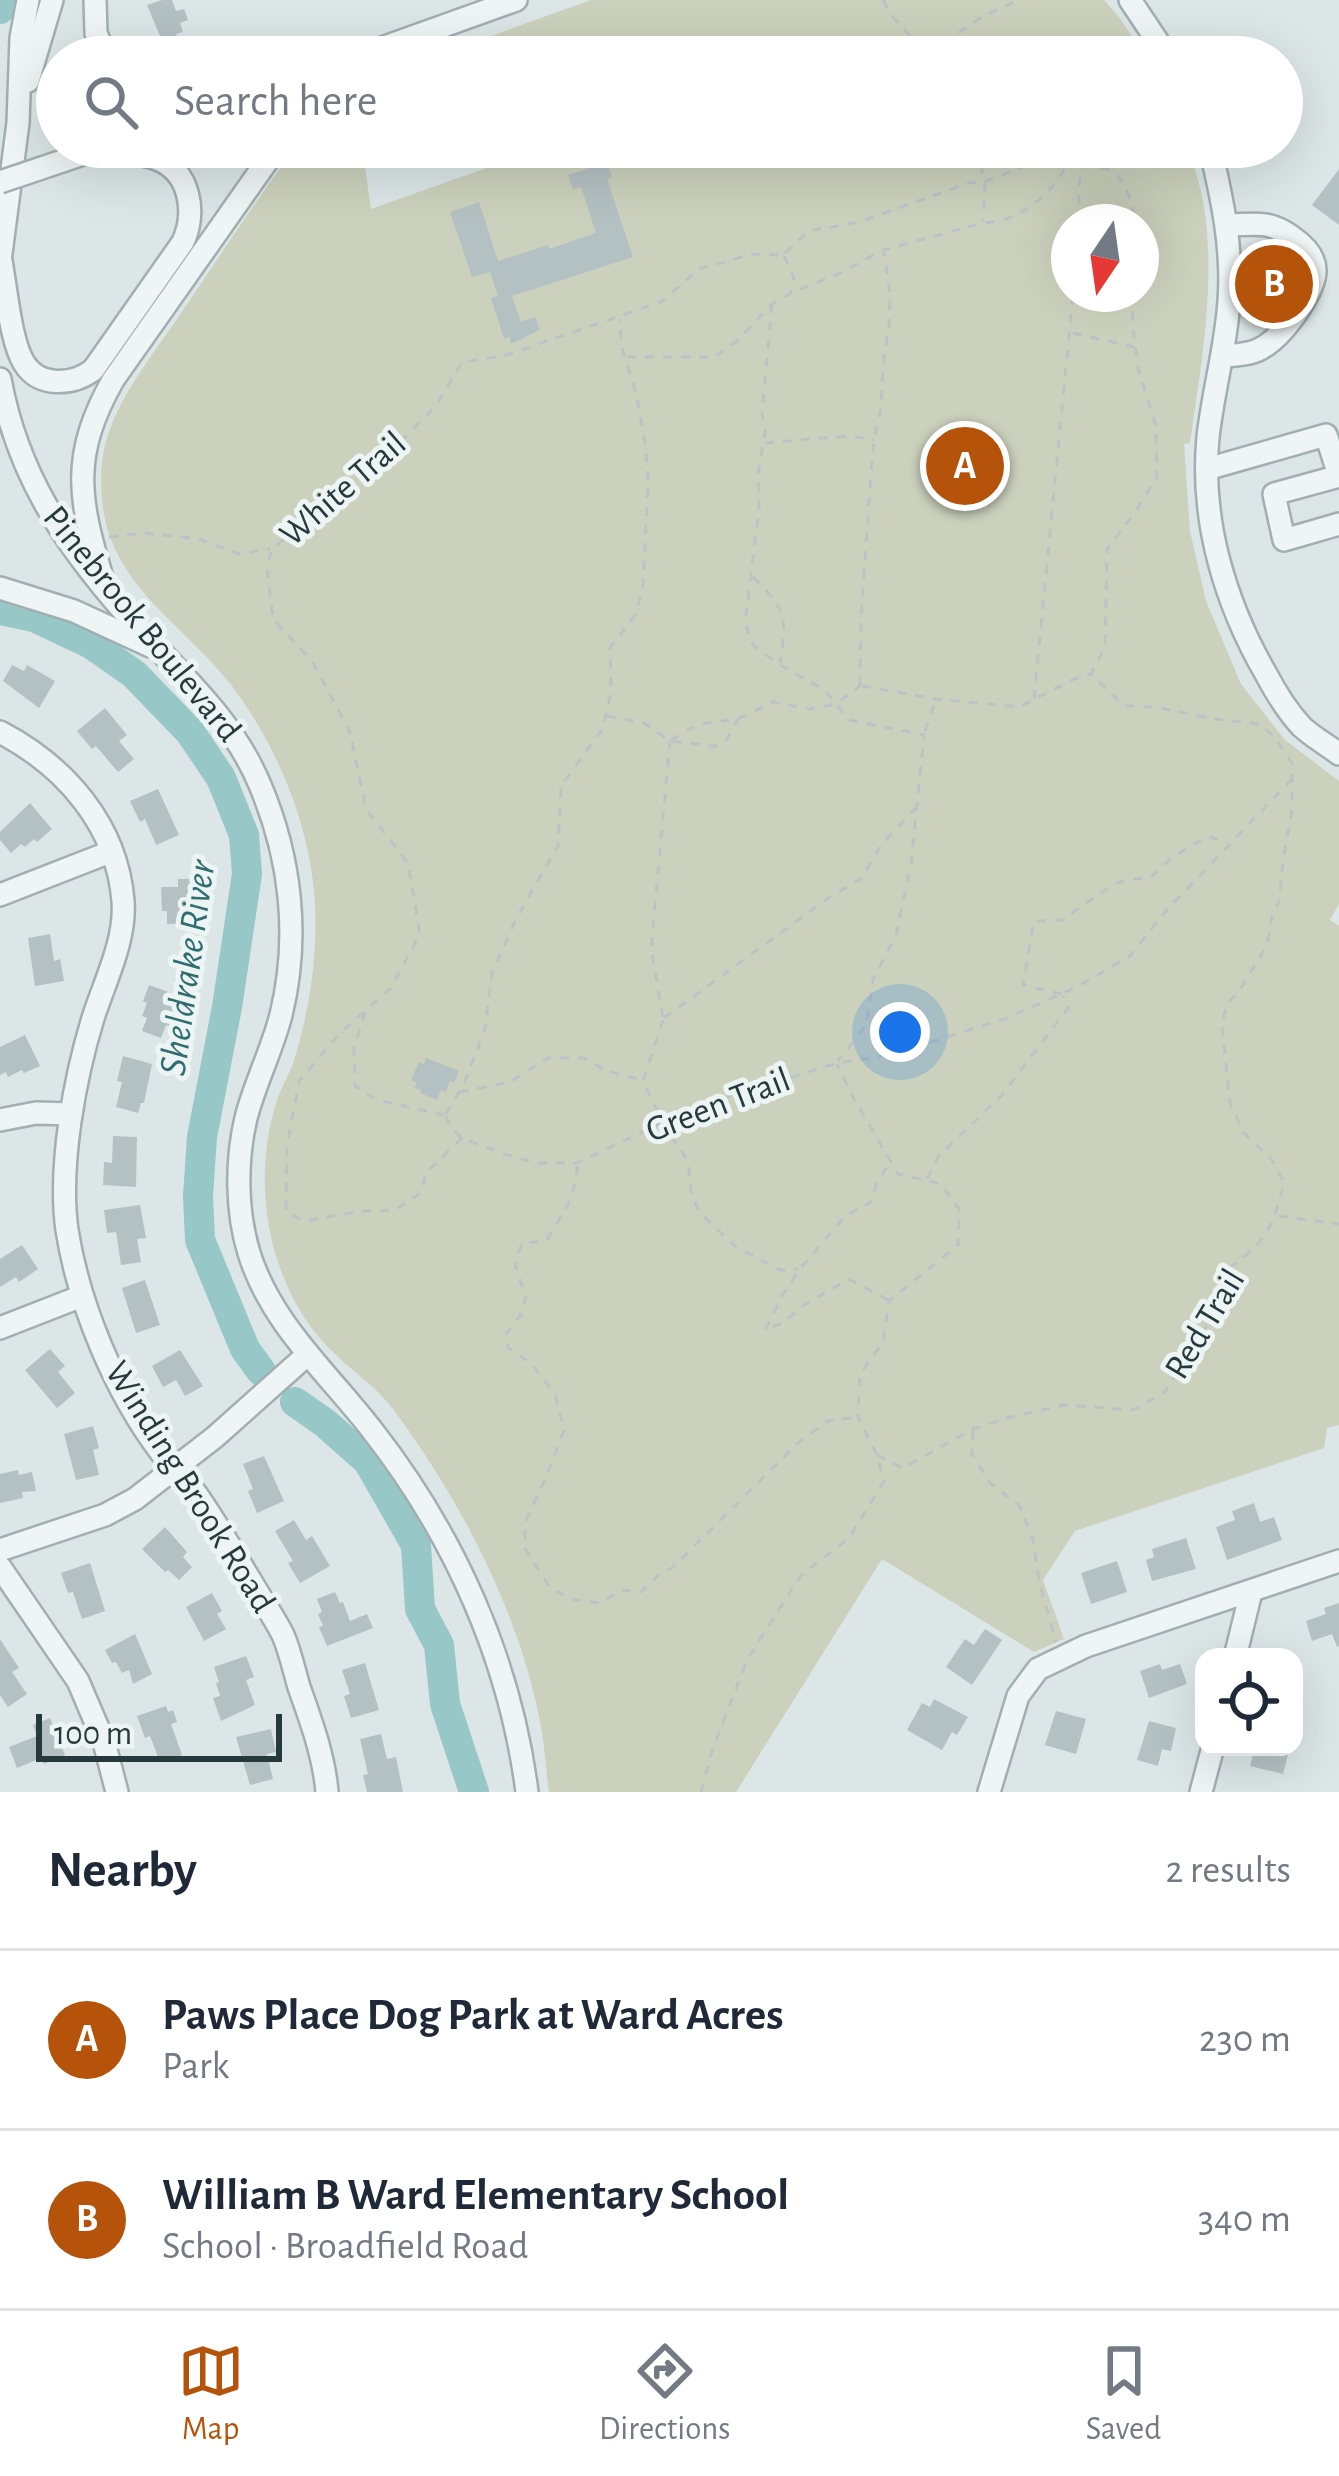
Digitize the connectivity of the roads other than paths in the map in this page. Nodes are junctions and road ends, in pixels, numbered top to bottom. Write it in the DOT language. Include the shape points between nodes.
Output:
graph roads {
  1 [pos="28,0"];
  2 [pos="52,0"];
  3 [pos="95,0"];
  4 [pos="516,0"];
  5 [pos="1130,0"];
  6 [pos="42,36"];
  7 [pos="97,36"];
  8 [pos="416,36"];
  9 [pos="1154,36"];
  10 [pos="36,56"];
  11 [pos="17,123"];
  12 [pos="42,168"];
  13 [pos="171,168"];
  14 [pos="259,168"];
  15 [pos="1215,168"];
  16 [pos="0,182"];
  17 [pos="1228,225"];
  18 [pos="0,258"];
  19 [pos="1222,356"];
  20 [pos="0,379"];
  21 [pos="1333,434"];
  22 [pos="1207,469"];
  23 [pos="1339,475"];
  24 [pos="1339,524"];
  25 [pos="0,588"];
  26 [pos="105,589"];
  27 [pos="161,651"];
  28 [pos="0,732"];
  29 [pos="1339,754"];
  30 [pos="110,852"];
  31 [pos="0,895"];
  32 [pos="71,1114"];
  33 [pos="0,1120"];
  34 [pos="82,1296"];
  35 [pos="0,1328"];
  36 [pos="308,1354"];
  37 [pos="175,1468"];
  38 [pos="0,1550"];
  39 [pos="1339,1561"];
  40 [pos="0,1567"];
  41 [pos="1251,1592"];
  42 [pos="1237,1648"];
  43 [pos="1211,1756"];
  44 [pos="116,1792"];
  45 [pos="327,1792"];
  46 [pos="527,1792"];
  47 [pos="989,1792"];
  48 [pos="1201,1792"];
  1 -- 11 [label="street"];
  2 -- 6 [label="street"];
  3 -- 7 [label="street"];
  4 -- 8 [label="street"];
  5 -- 9 [label="street"];
  10 -- 11 [label="street"];
  11 -- 18 [label="street"];
  12 -- 16 [label="street, bridge"];
  13 -- 18 [label="street" via="188,194 183,242 94,370 76,380 55,382 24,364"];
  14 -- 26 [label="street" via="94,419 82,502"];
  15 -- 17 [label="street"];
  17 -- 19 [label="street"];
  17 -- 19 [label="street" via="1285,232 1316,266 1304,301 1270,342"];
  19 -- 22 [label="street"];
  20 -- 26 [label="street, Pinebrook Boulevard" via="29,476"];
  21 -- 22 [label="street"];
  21 -- 23 [label="street"];
  22 -- 29 [label="street" via="1219,566 1243,635 1282,704"];
  23 -- 24 [label="street" via="1274,494 1284,540"];
  25 -- 27 [label="street"];
  26 -- 27 [label="street, Pinebrook Boulevard"];
  27 -- 36 [label="street, Pinebrook Boulevard" via="238,741 282,847 289,969 247,1116 240,1193 250,1256"];
  28 -- 30 [label="street, Winding Brook Road" via="77,790"];
  30 -- 31 [label="street"];
  30 -- 32 [label="street, Winding Brook Road" via="124,904"];
  32 -- 33 [label="street"];
  32 -- 34 [label="street, Winding Brook Road" via="65,1196"];
  34 -- 35 [label="street"];
  34 -- 37 [label="street, Winding Brook Road" via="136,1415"];
  36 -- 37 [label="street"];
  36 -- 46 [label="street, Pinebrook Boulevard" via="399,1468 460,1571 495,1649"];
  37 -- 38 [label="street" via="105,1515"];
  37 -- 45 [label="street, Winding Brook Road" via="283,1635"];
  39 -- 41 [label="street"];
  40 -- 44 [label="street" via="78,1682"];
  41 -- 42 [label="street"];
  41 -- 47 [label="street" via="1038,1669 1018,1696"];
  43 -- 48 [label="street"];
}
